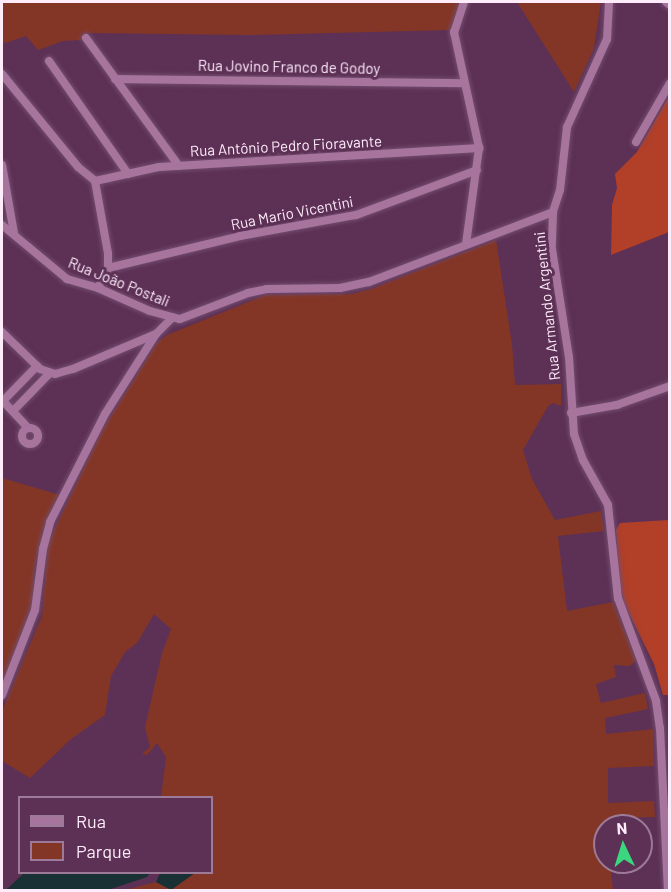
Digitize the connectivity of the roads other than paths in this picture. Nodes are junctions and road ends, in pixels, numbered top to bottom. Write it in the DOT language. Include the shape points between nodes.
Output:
graph roads {
  1 [pos="464,2"];
  2 [pos="609,2"];
  3 [pos="666,2"];
  4 [pos="669,5"];
  5 [pos="86,38"];
  6 [pos="49,61"];
  7 [pos="2,74"];
  8 [pos="115,79"];
  9 [pos="463,83"];
  10 [pos="669,83"];
  11 [pos="636,142"];
  12 [pos="479,148"];
  13 [pos="2,165"];
  14 [pos="179,166"];
  15 [pos="477,170"];
  16 [pos="128,174"];
  17 [pos="95,181"];
  18 [pos="553,212"];
  19 [pos="533,219"];
  20 [pos="2,225"];
  21 [pos="551,229"];
  22 [pos="14,233"];
  23 [pos="466,244"];
  24 [pos="108,268"];
  25 [pos="98,288"];
  26 [pos="172,318"];
  27 [pos="2,332"];
  28 [pos="156,334"];
  29 [pos="37,366"];
  30 [pos="50,373"];
  31 [pos="669,386"];
  32 [pos="2,401"];
  33 [pos="13,411"];
  34 [pos="571,413"];
  35 [pos="28,428"];
  36 [pos="2,695"];
  37 [pos="668,891"];
  1 -- 9 [label="street" via="454,32"];
  2 -- 18 [label="street, Rua Armando Argentini" via="607,39 567,127 560,190"];
  3 -- 4 [label="street"];
  5 -- 8 [label="street"];
  6 -- 16 [label="street"];
  7 -- 17 [label="street"];
  8 -- 9 [label="street, Rua Jovino Franco de Godoy"];
  8 -- 14 [label="street"];
  9 -- 12 [label="street"];
  10 -- 11 [label="street"];
  12 -- 14 [label="street, Rua Antônio Pedro Fioravante"];
  12 -- 15 [label="street"];
  13 -- 22 [label="street"];
  14 -- 16 [label="street, Rua Antônio Pedro Fioravante"];
  15 -- 23 [label="street"];
  15 -- 24 [label="street, Rua Mario Vicentini" via="356,215 240,236"];
  16 -- 17 [label="street, Rua Antônio Pedro Fioravante"];
  17 -- 24 [label="street"];
  18 -- 19 [label="street"];
  18 -- 21 [label="street, Rua Armando Argentini"];
  19 -- 21 [label="street"];
  19 -- 23 [label="street"];
  20 -- 22 [label="street, Rua João Postali"];
  21 -- 34 [label="street, Rua Armando Argentini" via="569,357"];
  22 -- 25 [label="street, Rua João Postali" via="67,279"];
  23 -- 26 [label="street" via="352,287 267,289 180,319"];
  24 -- 25 [label="street"];
  25 -- 26 [label="street, Rua João Postali"];
  26 -- 28 [label="street"];
  27 -- 29 [label="street"];
  28 -- 30 [label="street" via="73,369"];
  28 -- 36 [label="street" via="100,423 50,522 35,610"];
  29 -- 30 [label="street"];
  29 -- 32 [label="street"];
  30 -- 33 [label="street"];
  31 -- 34 [label="street" via="616,405"];
  32 -- 33 [label="street"];
  33 -- 35 [label="street"];
  34 -- 37 [label="street, Rua Armando Argentini" via="578,446 608,505 618,598 656,701"];
}
